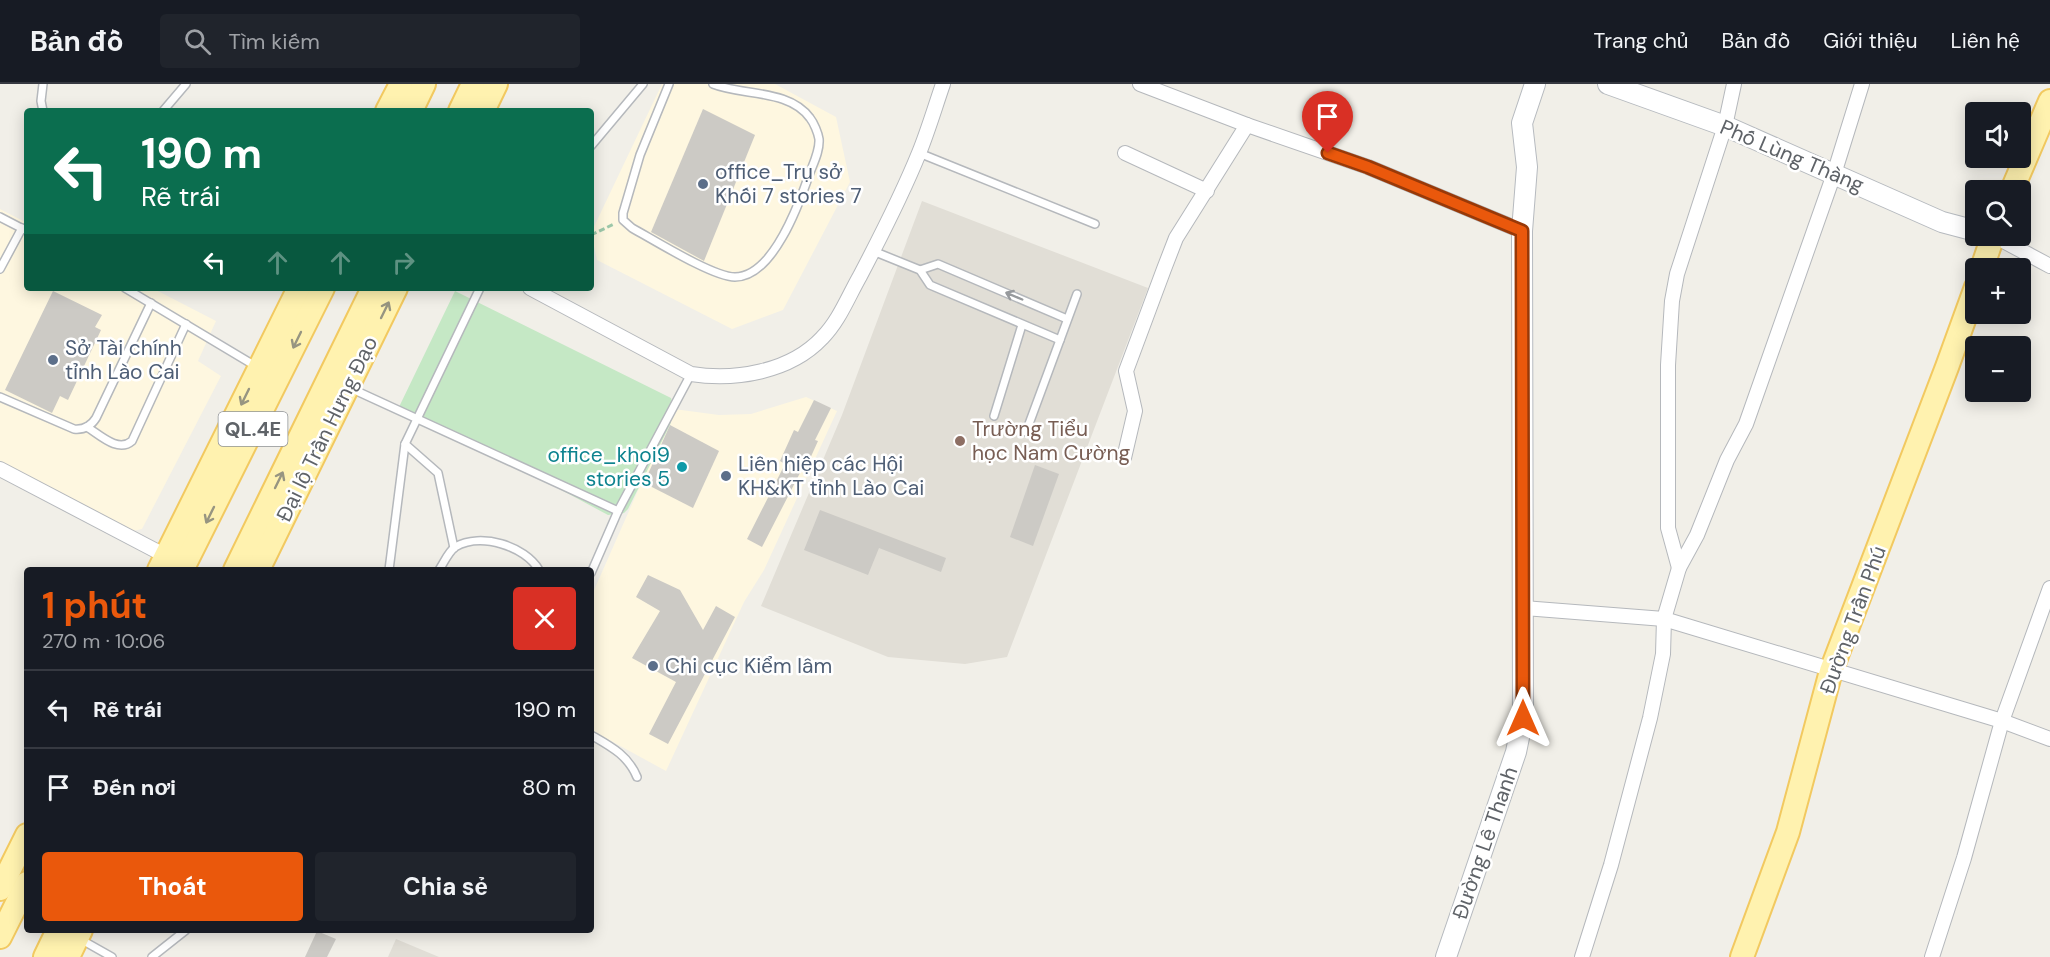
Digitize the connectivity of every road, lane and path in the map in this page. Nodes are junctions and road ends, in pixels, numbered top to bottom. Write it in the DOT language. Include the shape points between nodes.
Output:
graph roads {
  1 [pos="43,84"];
  2 [pos="186,84"];
  3 [pos="400,84"];
  4 [pos="424,84"];
  5 [pos="473,84"];
  6 [pos="496,84"];
  7 [pos="643,84"];
  8 [pos="669,84"];
  9 [pos="713,84"];
  10 [pos="943,84"];
  11 [pos="1140,84"];
  12 [pos="1535,84"];
  13 [pos="1608,84"];
  14 [pos="1734,84"];
  15 [pos="1862,84"];
  16 [pos="2050,101"];
  17 [pos="43,108"];
  18 [pos="166,108"];
  19 [pos="388,108"];
  20 [pos="412,108"];
  21 [pos="461,108"];
  22 [pos="484,108"];
  23 [pos="1247,125"];
  24 [pos="1725,126"];
  25 [pos="594,142"];
  26 [pos="919,153"];
  27 [pos="1125,153"];
  28 [pos="1834,174"];
  29 [pos="2016,180"];
  30 [pos="1207,191"];
  31 [pos="0,216"];
  32 [pos="623,220"];
  33 [pos="1095,224"];
  34 [pos="1965,228"];
  35 [pos="24,229"];
  36 [pos="1522,231"];
  37 [pos="24,232"];
  38 [pos="594,234"];
  39 [pos="2013,246"];
  40 [pos="873,251"];
  41 [pos="2050,266"];
  42 [pos="0,269"];
  43 [pos="920,270"];
  44 [pos="130,291"];
  45 [pos="298,291"];
  46 [pos="321,291"];
  47 [pos="372,291"];
  48 [pos="395,291"];
  49 [pos="479,291"];
  50 [pos="536,291"];
  51 [pos="1077,294"];
  52 [pos="151,303"];
  53 [pos="1965,317"];
  54 [pos="1067,319"];
  55 [pos="186,324"];
  56 [pos="1022,325"];
  57 [pos="1060,340"];
  58 [pos="259,368"];
  59 [pos="691,374"];
  60 [pos="348,387"];
  61 [pos="0,397"];
  62 [pos="994,416"];
  63 [pos="416,419"];
  64 [pos="87,427"];
  65 [pos="1026,432"];
  66 [pos="405,444"];
  67 [pos="1124,458"];
  68 [pos="0,469"];
  69 [pos="618,511"];
  70 [pos="454,548"];
  71 [pos="169,565"];
  72 [pos="235,567"];
  73 [pos="259,567"];
  74 [pos="389,567"];
  75 [pos="441,567"];
  76 [pos="537,567"];
  77 [pos="594,567"];
  78 [pos="1679,568"];
  79 [pos="2050,588"];
  80 [pos="1522,608"];
  81 [pos="1664,619"];
  82 [pos="1832,671"];
  83 [pos="2002,721"];
  84 [pos="594,737"];
  85 [pos="2050,739"];
  86 [pos="637,777"];
  87 [pos="24,841"];
  88 [pos="24,889"];
  89 [pos="0,890"];
  90 [pos="182,933"];
  91 [pos="0,937"];
  92 [pos="71,939"];
  93 [pos="45,957"];
  94 [pos="112,957"];
  95 [pos="152,957"];
  96 [pos="1446,957"];
  97 [pos="1582,957"];
  98 [pos="1742,957"];
  99 [pos="1932,957"];
  1 -- 17 [label="lane"];
  2 -- 18 [label="lane"];
  3 -- 19 [label="main road"];
  4 -- 20 [label="main road"];
  5 -- 21 [label="main road"];
  6 -- 22 [label="main road"];
  7 -- 25 [label="lane"];
  8 -- 32 [label="lane" via="640,154"];
  9 -- 32 [label="lane" via="784,99 810,118 816,130 818,151 796,211 777,245 760,266 735,277 718,274"];
  10 -- 26 [label="street"];
  11 -- 23 [label="street"];
  12 -- 36 [label="street, Đường Lê Thanh" via="1522,123 1527,167"];
  13 -- 24 [label="street, Phố Lùng Thàng"];
  14 -- 24 [label="street"];
  15 -- 28 [label="street"];
  16 -- 29 [label="main road"];
  23 -- 30 [label="street"];
  23 -- 36 [label="street" via="1368,167"];
  24 -- 28 [label="street, Phố Lùng Thàng"];
  24 -- 78 [label="street" via="1677,274 1672,301 1668,528"];
  26 -- 33 [label="lane"];
  26 -- 40 [label="street"];
  27 -- 30 [label="street"];
  28 -- 34 [label="street, Phố Lùng Thàng" via="1942,222"];
  28 -- 78 [label="street" via="1746,424"];
  30 -- 67 [label="street" via="1176,238 1126,371 1134,411"];
  31 -- 35 [label="lane"];
  32 -- 38 [label="path"];
  36 -- 80 [label="street, Đường Lê Thanh"];
  37 -- 42 [label="lane"];
  39 -- 41 [label="street"];
  40 -- 43 [label="lane"];
  40 -- 59 [label="street" via="834,324 808,350 773,367 739,376 714,378"];
  54 -- 43 [label="lane, one-way" via="938,264"];
  43 -- 56 [label="lane" via="930,285"];
  44 -- 52 [label="lane"];
  45 -- 58 [label="main road"];
  46 -- 71 [label="main road, QL.4E, one-way"];
  72 -- 47 [label="main road, Đại lộ Trần Hưng Đạo / QL.4E, one-way"];
  60 -- 48 [label="main road, Đại lộ Trần Hưng Đạo, one-way"];
  49 -- 63 [label="lane"];
  50 -- 59 [label="street"];
  51 -- 54 [label="lane"];
  52 -- 55 [label="lane"];
  52 -- 64 [label="lane" via="96,418"];
  53 -- 82 [label="main road, Đường Trần Phú"];
  54 -- 57 [label="lane"];
  55 -- 58 [label="lane"];
  55 -- 64 [label="lane" via="132,441 118,446"];
  56 -- 57 [label="lane"];
  56 -- 62 [label="lane"];
  57 -- 65 [label="lane"];
  58 -- 71 [label="main road, one-way"];
  59 -- 69 [label="lane"];
  60 -- 63 [label="lane"];
  60 -- 73 [label="main road, Đại lộ Trần Hưng Đạo"];
  61 -- 64 [label="lane" via="74,429"];
  63 -- 66 [label="lane"];
  63 -- 69 [label="lane"];
  66 -- 70 [label="lane" via="438,473"];
  66 -- 74 [label="lane"];
  68 -- 71 [label="street"];
  69 -- 77 [label="lane"];
  70 -- 75 [label="lane"];
  70 -- 76 [label="lane" via="470,543 506,545 531,558"];
  78 -- 81 [label="street"];
  79 -- 83 [label="street"];
  80 -- 81 [label="street"];
  80 -- 96 [label="street, Đường Lê Thanh" via="1520,735"];
  81 -- 82 [label="street"];
  81 -- 97 [label="street" via="1663,654 1652,708 1611,865"];
  82 -- 83 [label="street"];
  82 -- 98 [label="main road, Đường Trần Phú" via="1788,832"];
  83 -- 85 [label="street"];
  83 -- 99 [label="street"];
  84 -- 86 [label="lane" via="620,752"];
  87 -- 89 [label="main road"];
  88 -- 91 [label="main road"];
  90 -- 95 [label="lane"];
  92 -- 93 [label="main road"];
  92 -- 94 [label="lane"];
}
